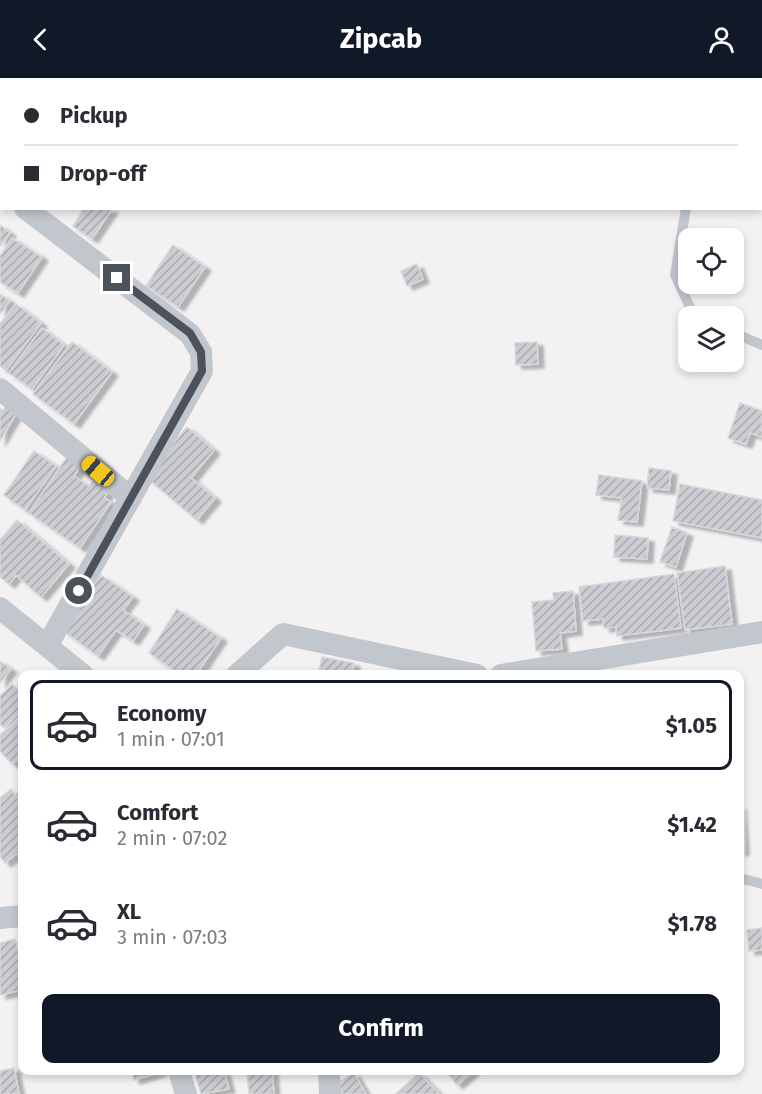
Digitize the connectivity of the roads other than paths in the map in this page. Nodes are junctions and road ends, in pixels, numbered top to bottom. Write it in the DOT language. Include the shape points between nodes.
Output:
graph roads {
  1 [pos="28,210"];
  2 [pos="686,210"];
  3 [pos="689,306"];
  4 [pos="744,337"];
  5 [pos="762,345"];
  6 [pos="0,389"];
  7 [pos="131,498"];
  8 [pos="0,608"];
  9 [pos="762,632"];
  10 [pos="47,646"];
  11 [pos="77,670"];
  12 [pos="243,670"];
  13 [pos="453,670"];
  14 [pos="531,670"];
  15 [pos="744,879"];
  16 [pos="762,884"];
  17 [pos="18,916"];
  18 [pos="0,918"];
  19 [pos="180,1075"];
  20 [pos="329,1075"];
  21 [pos="186,1094"];
  22 [pos="330,1094"];
  1 -- 7 [label="street" via="190,333 201,352 202,371"];
  2 -- 3 [label="lane" via="675,274"];
  4 -- 5 [label="lane"];
  6 -- 7 [label="street"];
  7 -- 10 [label="street"];
  8 -- 10 [label="street"];
  9 -- 14 [label="street"];
  10 -- 11 [label="street"];
  12 -- 13 [label="street" via="283,634"];
  15 -- 16 [label="lane"];
  17 -- 18 [label="street"];
  19 -- 21 [label="street"];
  20 -- 22 [label="street"];
}
